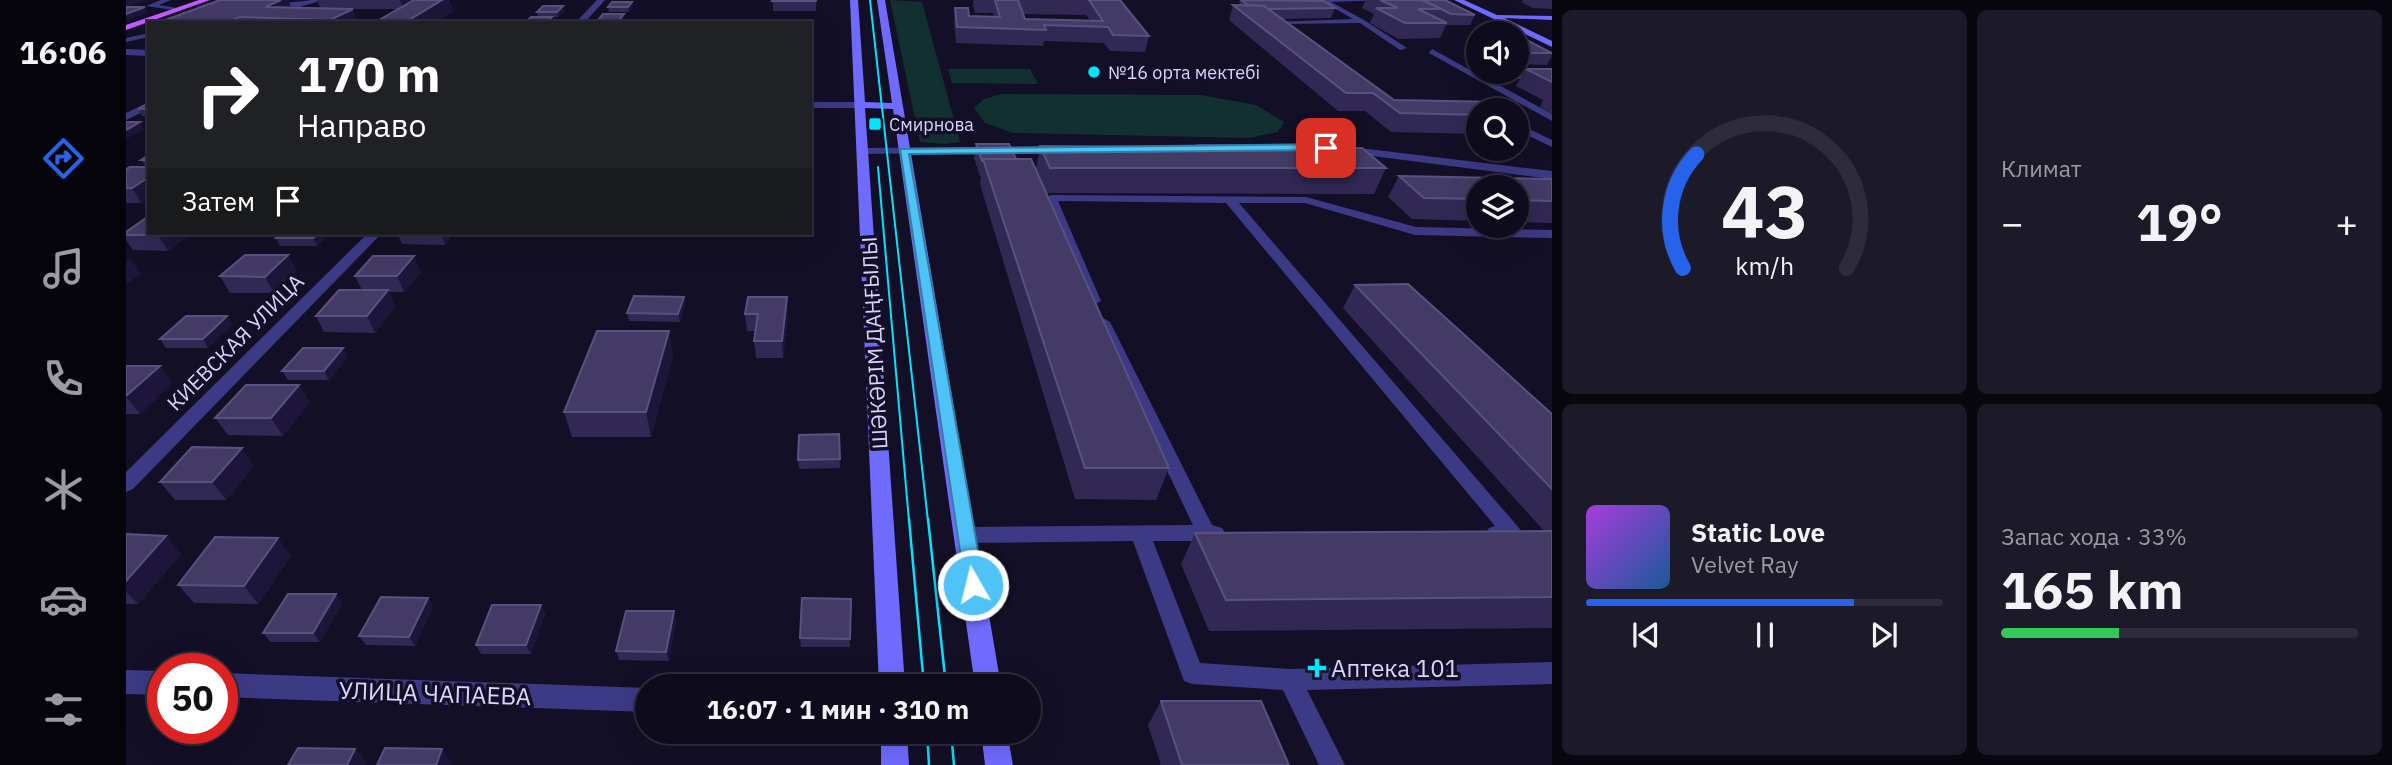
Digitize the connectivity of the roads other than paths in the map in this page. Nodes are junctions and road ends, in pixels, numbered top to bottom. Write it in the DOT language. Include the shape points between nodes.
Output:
graph roads {
  1 [pos="168,0"];
  2 [pos="206,0"];
  3 [pos="321,0"];
  4 [pos="601,0"];
  5 [pos="855,0"];
  6 [pos="881,0"];
  7 [pos="1402,0"];
  8 [pos="1458,0"];
  9 [pos="1450,1"];
  10 [pos="259,4"];
  11 [pos="180,9"];
  12 [pos="1490,15"];
  13 [pos="160,17"];
  14 [pos="184,18"];
  15 [pos="1552,18"];
  16 [pos="147,21"];
  17 [pos="148,21"];
  18 [pos="581,21"];
  19 [pos="1362,21"];
  20 [pos="129,27"];
  21 [pos="147,35"];
  22 [pos="1296,35"];
  23 [pos="126,40"];
  24 [pos="1552,44"];
  25 [pos="1403,48"];
  26 [pos="126,51"];
  27 [pos="1432,51"];
  28 [pos="147,53"];
  29 [pos="1466,71"];
  30 [pos="1529,77"];
  31 [pos="1552,77"];
  32 [pos="1490,84"];
  33 [pos="812,105"];
  34 [pos="861,105"];
  35 [pos="147,106"];
  36 [pos="897,106"];
  37 [pos="126,117"];
  38 [pos="1552,118"];
  39 [pos="1529,132"];
  40 [pos="1552,144"];
  41 [pos="1186,148"];
  42 [pos="1077,149"];
  43 [pos="864,151"];
  44 [pos="904,151"];
  45 [pos="1552,175"];
  46 [pos="1230,200"];
  47 [pos="1552,234"];
  48 [pos="373,235"];
  49 [pos="126,484"];
  50 [pos="1476,532"];
  51 [pos="1140,533"];
  52 [pos="1206,533"];
  53 [pos="1233,533"];
  54 [pos="966,535"];
  55 [pos="1552,673"];
  56 [pos="891,674"];
  57 [pos="986,674"];
  58 [pos="1290,680"];
  59 [pos="126,682"];
  60 [pos="147,683"];
  61 [pos="238,686"];
  62 [pos="635,700"];
  63 [pos="894,744"];
  64 [pos="996,744"];
  65 [pos="895,765"];
  66 [pos="999,765"];
  67 [pos="1332,765"];
  1 -- 11 [label="lane" via="149,6"];
  2 -- 11 [label="main road"];
  3 -- 10 [label="lane" via="299,5"];
  4 -- 18 [label="street"];
  5 -- 34 [label="main road, ШӘКӘРІМ ДАҢҒЫЛЫ"];
  6 -- 36 [label="main road"];
  7 -- 19 [label="lane" via="1323,0"];
  8 -- 9 [label="lane"];
  8 -- 12 [label="main road"];
  11 -- 13 [label="main road"];
  12 -- 15 [label="main road"];
  12 -- 24 [label="main road"];
  13 -- 14 [label="lane"];
  13 -- 17 [label="main road"];
  16 -- 20 [label="main road"];
  19 -- 22 [label="lane" via="1278,22"];
  19 -- 25 [label="lane"];
  21 -- 23 [label="lane"];
  26 -- 28 [label="street"];
  27 -- 29 [label="lane"];
  30 -- 31 [label="lane"];
  32 -- 38 [label="lane"];
  33 -- 34 [label="street"];
  34 -- 36 [label="main road"];
  34 -- 43 [label="main road, ШӘКӘРІМ ДАҢҒЫЛЫ"];
  35 -- 37 [label="street"];
  36 -- 44 [label="main road"];
  39 -- 40 [label="lane"];
  41 -- 45 [label="street" via="1326,148"];
  42 -- 44 [label="street"];
  43 -- 44 [label="street"];
  43 -- 56 [label="main road, ШӘКӘРІМ ДАҢҒЫЛЫ"];
  44 -- 54 [label="main road"];
  46 -- 47 [label="lane" via="1306,200 1415,231"];
  46 -- 50 [label="lane" via="1512,533"];
  46 -- 52 [label="lane" via="1051,198 1107,332"];
  48 -- 49 [label="street, КИЕВСКАЯ УЛИЦА"];
  51 -- 52 [label="lane"];
  51 -- 54 [label="lane"];
  51 -- 58 [label="lane" via="1192,673"];
  52 -- 53 [label="lane"];
  54 -- 57 [label="main road"];
  55 -- 58 [label="lane"];
  58 -- 67 [label="lane"];
  59 -- 60 [label="street"];
  61 -- 62 [label="street, УЛИЦА ЧАПАЕВА"];
  63 -- 65 [label="main road"];
  64 -- 66 [label="main road"];
}
